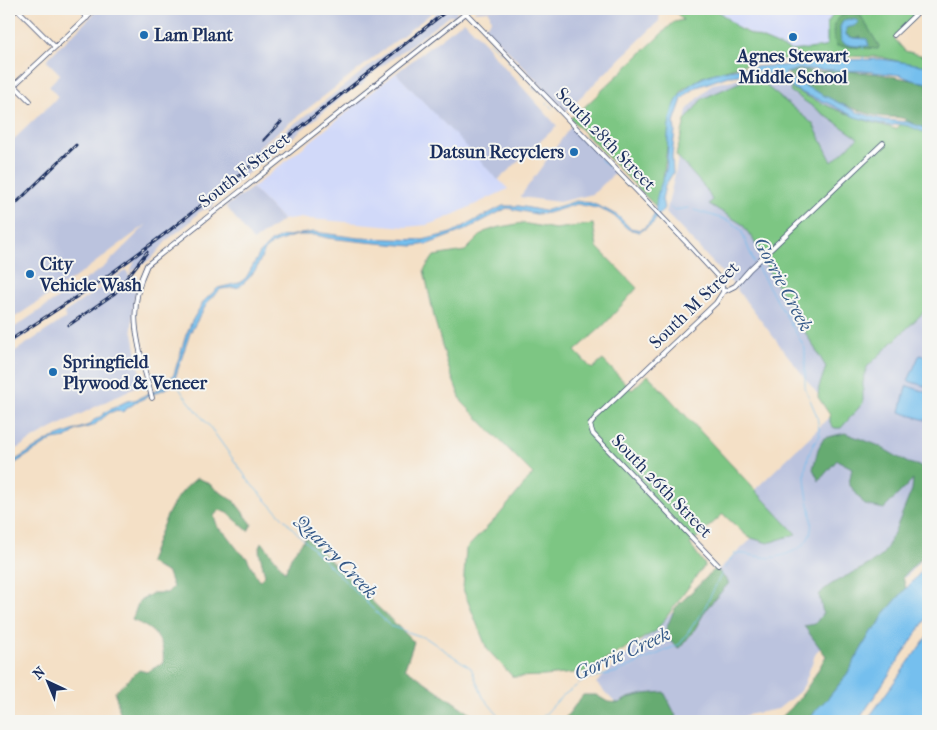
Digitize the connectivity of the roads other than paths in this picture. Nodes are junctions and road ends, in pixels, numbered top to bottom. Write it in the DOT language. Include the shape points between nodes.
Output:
graph roads {
  1 [pos="16,9"];
  2 [pos="78,9"];
  3 [pos="96,9"];
  4 [pos="462,9"];
  5 [pos="921,9"];
  6 [pos="466,13"];
  7 [pos="9,15"];
  8 [pos="87,18"];
  9 [pos="894,35"];
  10 [pos="55,47"];
  11 [pos="9,80"];
  12 [pos="14,85"];
  13 [pos="9,90"];
  14 [pos="30,101"];
  15 [pos="883,143"];
  16 [pos="723,292"];
  17 [pos="152,398"];
  18 [pos="590,425"];
  19 [pos="718,565"];
  1 -- 7 [label="main road"];
  1 -- 10 [label="street"];
  2 -- 8 [label="street"];
  3 -- 8 [label="street"];
  4 -- 6 [label="street, South 28th Street"];
  5 -- 9 [label="street"];
  6 -- 16 [label="street, South 28th Street" via="718,277"];
  6 -- 17 [label="street, South F Street" via="147,265 138,287 135,327"];
  8 -- 10 [label="street"];
  10 -- 12 [label="street"];
  11 -- 12 [label="street"];
  12 -- 13 [label="street"];
  12 -- 14 [label="street"];
  15 -- 16 [label="street, South M Street" via="735,286"];
  16 -- 18 [label="street, South M Street" via="716,303"];
  18 -- 19 [label="street, South 26th Street" via="593,434"];
}
